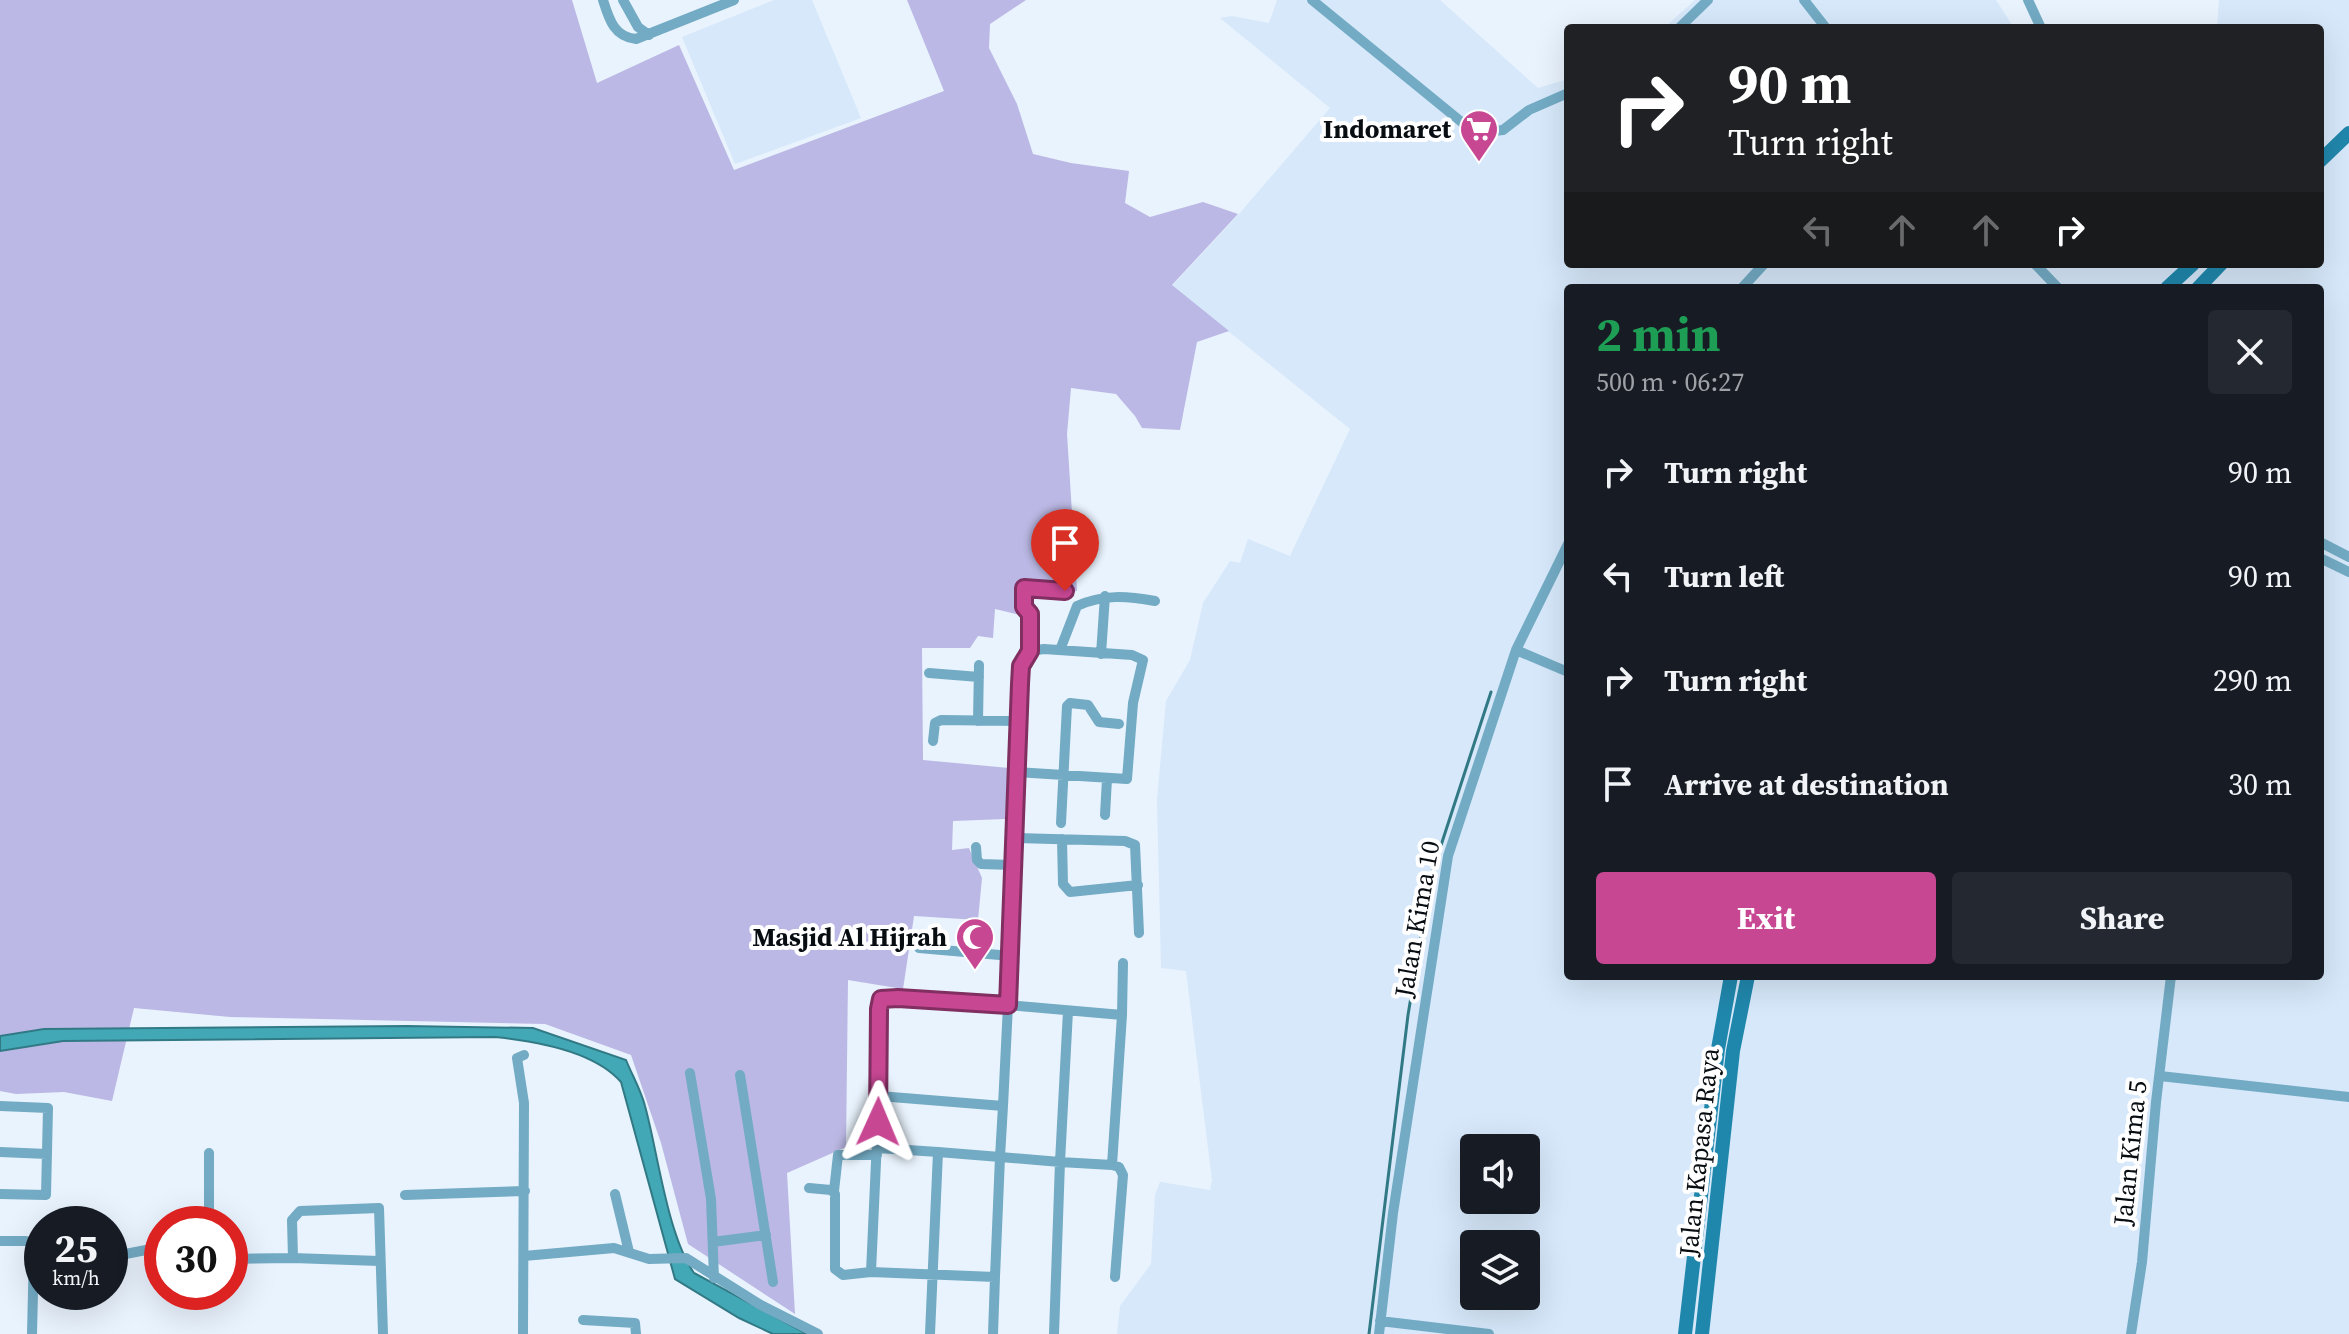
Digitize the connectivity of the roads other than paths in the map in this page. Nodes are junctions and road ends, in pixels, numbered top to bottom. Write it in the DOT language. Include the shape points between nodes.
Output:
graph roads {
  1 [pos="603,0"];
  2 [pos="623,0"];
  3 [pos="734,0"];
  4 [pos="1312,0"];
  5 [pos="1708,0"];
  6 [pos="1804,0"];
  7 [pos="2028,0"];
  8 [pos="1683,24"];
  9 [pos="1823,24"];
  10 [pos="2039,24"];
  11 [pos="649,35"];
  12 [pos="1564,95"];
  13 [pos="2349,133"];
  14 [pos="2324,157"];
  15 [pos="1760,268"];
  16 [pos="2039,268"];
  17 [pos="2189,268"];
  18 [pos="2217,268"];
  19 [pos="1746,284"];
  20 [pos="2054,284"];
  21 [pos="2171,284"];
  22 [pos="2202,284"];
  23 [pos="2324,544"];
  24 [pos="1564,552"];
  25 [pos="2349,557"];
  26 [pos="2324,560"];
  27 [pos="2349,572"];
  28 [pos="1065,591"];
  29 [pos="1105,596"];
  30 [pos="1155,601"];
  31 [pos="1060,650"];
  32 [pos="1516,650"];
  33 [pos="1030,651"];
  34 [pos="1101,654"];
  35 [pos="979,665"];
  36 [pos="1564,670"];
  37 [pos="929,673"];
  38 [pos="979,677"];
  39 [pos="978,721"];
  40 [pos="1019,721"];
  41 [pos="1119,724"];
  42 [pos="933,741"];
  43 [pos="1016,772"];
  44 [pos="1065,775"];
  45 [pos="1107,779"];
  46 [pos="1105,815"];
  47 [pos="1061,823"];
  48 [pos="1013,838"];
  49 [pos="1062,839"];
  50 [pos="976,847"];
  51 [pos="1012,865"];
  52 [pos="1138,885"];
  53 [pos="1139,933"];
  54 [pos="919,948"];
  55 [pos="1011,956"];
  56 [pos="1123,963"];
  57 [pos="1730,980"];
  58 [pos="1747,980"];
  59 [pos="2171,980"];
  60 [pos="1008,1005"];
  61 [pos="1068,1011"];
  62 [pos="1122,1015"];
  63 [pos="524,1055"];
  64 [pos="690,1073"];
  65 [pos="740,1075"];
  66 [pos="2160,1076"];
  67 [pos="879,1096"];
  68 [pos="2349,1097"];
  69 [pos="0,1106"];
  70 [pos="1003,1106"];
  71 [pos="0,1152"];
  72 [pos="877,1152"];
  73 [pos="938,1152"];
  74 [pos="209,1153"];
  75 [pos="47,1154"];
  76 [pos="1000,1157"];
  77 [pos="1060,1162"];
  78 [pos="1112,1165"];
  79 [pos="809,1188"];
  80 [pos="525,1191"];
  81 [pos="834,1191"];
  82 [pos="0,1194"];
  83 [pos="615,1194"];
  84 [pos="405,1195"];
  85 [pos="209,1206"];
  86 [pos="766,1235"];
  87 [pos="0,1241"];
  88 [pos="713,1242"];
  89 [pos="629,1252"];
  90 [pos="524,1256"];
  91 [pos="293,1258"];
  92 [pos="248,1259"];
  93 [pos="379,1261"];
  94 [pos="871,1272"];
  95 [pos="932,1273"];
  96 [pos="995,1277"];
  97 [pos="1115,1277"];
  98 [pos="714,1278"];
  99 [pos="773,1282"];
  100 [pos="583,1320"];
  101 [pos="1380,1321"];
  102 [pos="32,1334"];
  103 [pos="383,1334"];
  104 [pos="523,1334"];
  105 [pos="636,1334"];
  106 [pos="818,1334"];
  107 [pos="930,1334"];
  108 [pos="993,1334"];
  109 [pos="1054,1334"];
  110 [pos="1379,1334"];
  111 [pos="1489,1334"];
  112 [pos="1685,1334"];
  113 [pos="1702,1334"];
  114 [pos="2131,1334"];
  1 -- 11 [label="street" via="614,29 625,38"];
  2 -- 11 [label="street" via="638,27"];
  3 -- 11 [label="street"];
  4 -- 12 [label="street" via="1475,133 1503,130"];
  5 -- 8 [label="street"];
  6 -- 9 [label="street"];
  7 -- 10 [label="street"];
  13 -- 14 [label="main road"];
  15 -- 19 [label="street"];
  16 -- 20 [label="street"];
  17 -- 21 [label="main road"];
  18 -- 22 [label="main road"];
  23 -- 25 [label="street"];
  24 -- 32 [label="street, Jalan Kima 10"];
  26 -- 27 [label="street"];
  28 -- 33 [label="street" via="1024,588"];
  29 -- 30 [label="street"];
  29 -- 31 [label="street" via="1077,606"];
  29 -- 34 [label="street"];
  31 -- 33 [label="street"];
  31 -- 34 [label="street"];
  32 -- 36 [label="street"];
  32 -- 101 [label="street, Jalan Kima 10" via="1442,882"];
  33 -- 40 [label="street" via="1021,666"];
  34 -- 45 [label="street" via="1132,655 1144,664 1133,703 1129,776"];
  35 -- 38 [label="street"];
  37 -- 38 [label="street"];
  38 -- 39 [label="street"];
  39 -- 40 [label="street"];
  39 -- 42 [label="street" via="937,721"];
  40 -- 43 [label="street"];
  41 -- 44 [label="street" via="1099,722 1088,705 1068,704"];
  43 -- 44 [label="street"];
  43 -- 48 [label="street"];
  44 -- 45 [label="street"];
  44 -- 47 [label="street"];
  45 -- 46 [label="street"];
  48 -- 49 [label="street"];
  48 -- 51 [label="street"];
  49 -- 52 [label="street" via="1131,842 1137,849"];
  49 -- 52 [label="street" via="1063,884 1070,892"];
  50 -- 51 [label="street" via="981,864"];
  51 -- 55 [label="street"];
  52 -- 53 [label="street"];
  54 -- 55 [label="street"];
  55 -- 60 [label="street"];
  56 -- 62 [label="street"];
  57 -- 112 [label="main road"];
  58 -- 113 [label="main road, Jalan Kapasa Raya" via="1733,1051"];
  59 -- 66 [label="street, Jalan Kima 5"];
  60 -- 61 [label="street"];
  60 -- 67 [label="street" via="881,999"];
  60 -- 70 [label="street"];
  61 -- 62 [label="street"];
  61 -- 77 [label="street"];
  62 -- 78 [label="street"];
  63 -- 80 [label="street" via="517,1058 524,1103"];
  64 -- 88 [label="street"];
  65 -- 86 [label="street"];
  66 -- 68 [label="street"];
  66 -- 114 [label="street, Jalan Kima 5"];
  67 -- 70 [label="street"];
  67 -- 72 [label="street"];
  69 -- 75 [label="street" via="48,1108"];
  70 -- 76 [label="street"];
  71 -- 75 [label="street"];
  72 -- 73 [label="street"];
  72 -- 81 [label="street" via="838,1155"];
  72 -- 94 [label="street"];
  73 -- 76 [label="street"];
  73 -- 95 [label="street"];
  74 -- 85 [label="street"];
  75 -- 82 [label="street" via="46,1195"];
  76 -- 77 [label="street"];
  76 -- 96 [label="street"];
  77 -- 78 [label="street"];
  77 -- 109 [label="street"];
  78 -- 97 [label="street" via="1123,1175"];
  79 -- 81 [label="street"];
  80 -- 84 [label="street"];
  80 -- 90 [label="street"];
  81 -- 94 [label="street" via="835,1269 843,1275"];
  83 -- 89 [label="street"];
  86 -- 88 [label="street"];
  86 -- 99 [label="street"];
  87 -- 102 [label="street" via="32,1244"];
  88 -- 98 [label="street"];
  89 -- 90 [label="street" via="614,1248"];
  89 -- 98 [label="street" via="649,1259 686,1258"];
  90 -- 104 [label="street"];
  91 -- 92 [label="street"];
  91 -- 93 [label="street"];
  91 -- 93 [label="street" via="292,1220 300,1211 379,1208"];
  93 -- 103 [label="street"];
  94 -- 95 [label="street"];
  95 -- 96 [label="street"];
  95 -- 107 [label="street"];
  96 -- 108 [label="street"];
  98 -- 106 [label="street"];
  100 -- 105 [label="street" via="635,1323"];
  101 -- 110 [label="street, Jalan Kima 10"];
  101 -- 111 [label="street"];
}
